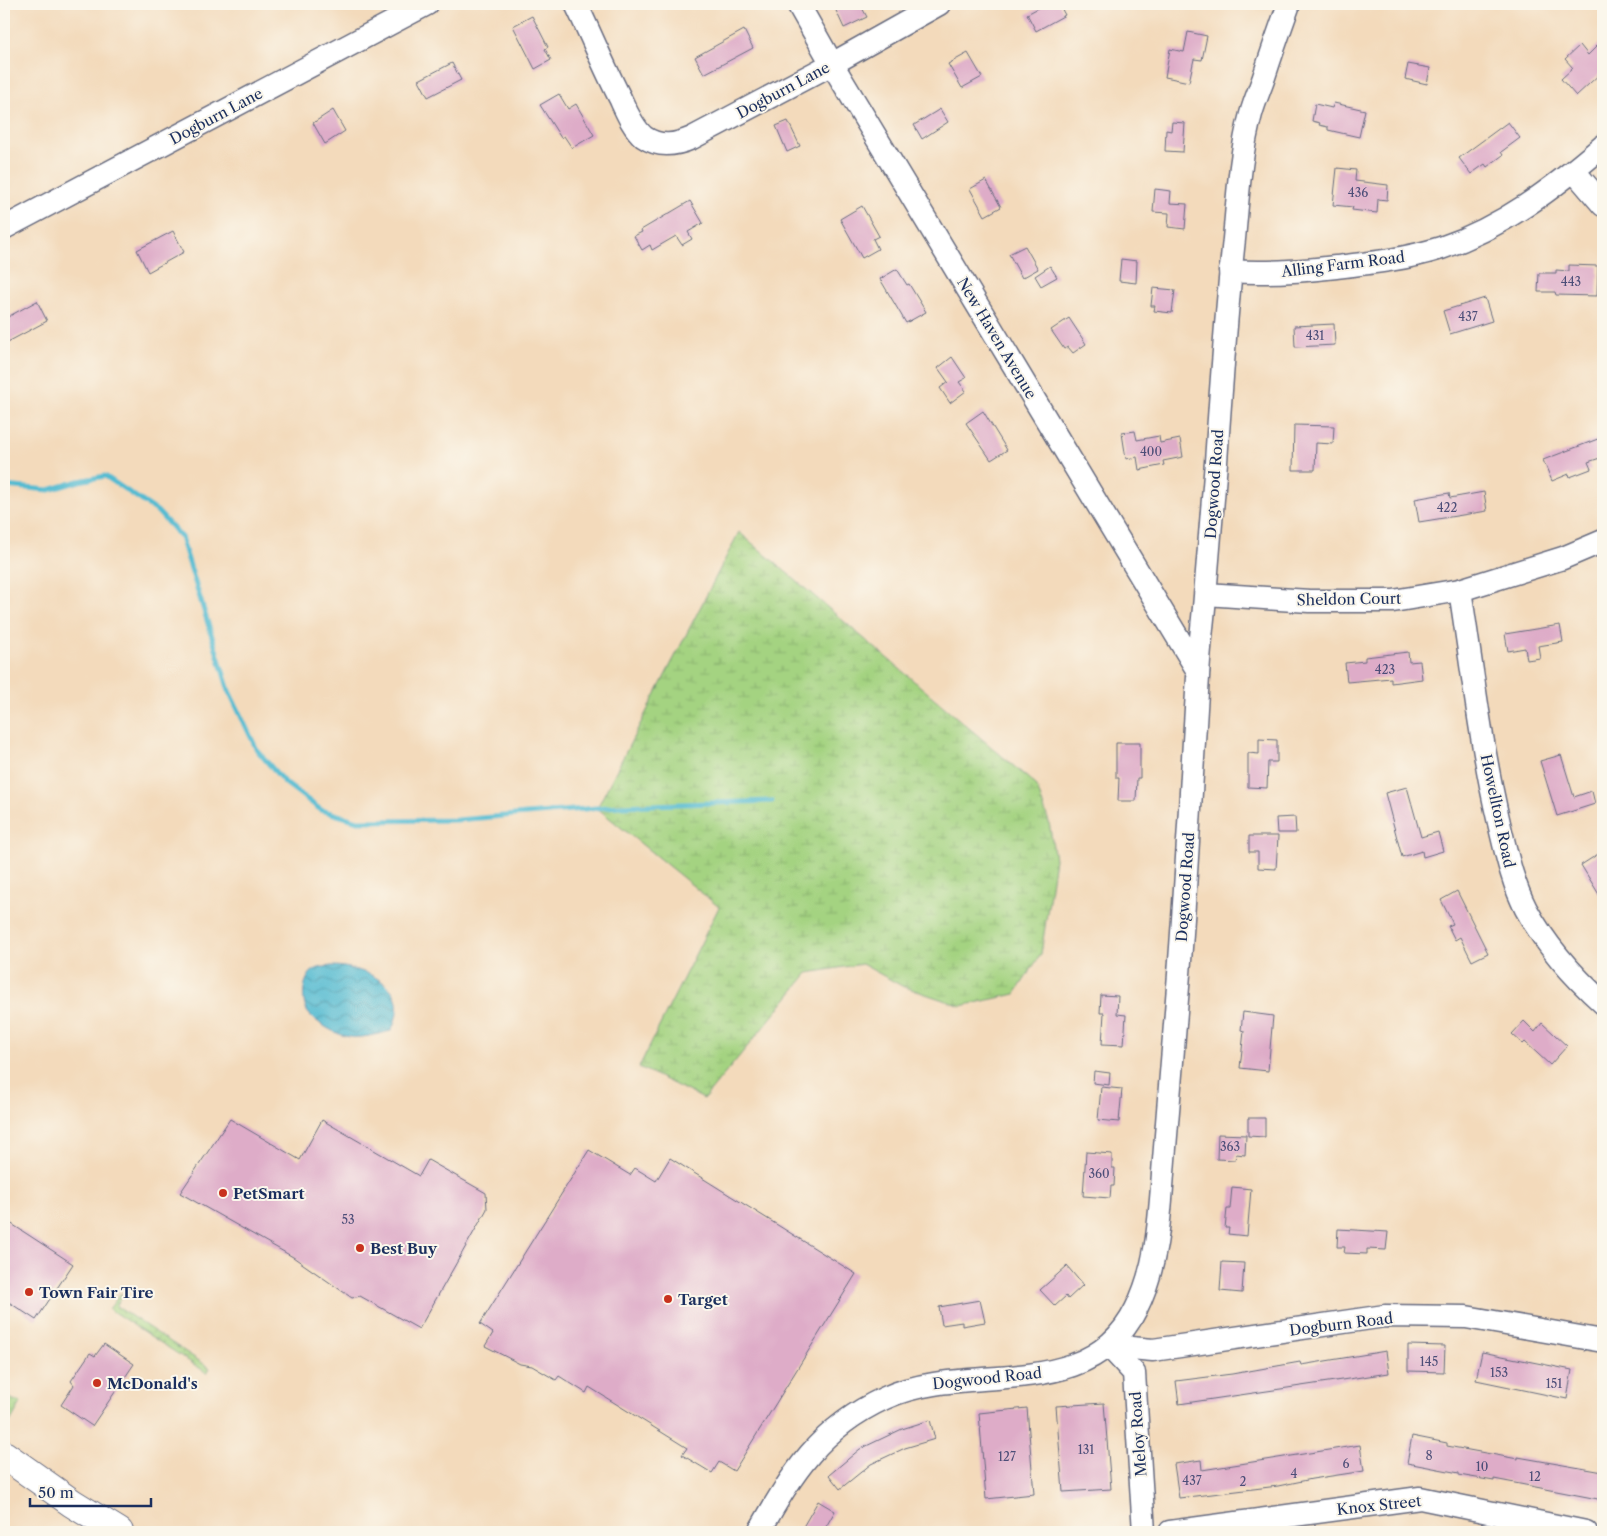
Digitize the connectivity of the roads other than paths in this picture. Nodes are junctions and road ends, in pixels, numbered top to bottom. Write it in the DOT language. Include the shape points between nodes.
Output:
graph roads {
  1 [pos="427,4"];
  2 [pos="576,4"];
  3 [pos="798,4"];
  4 [pos="939,4"];
  5 [pos="1289,4"];
  6 [pos="832,64"];
  7 [pos="1603,146"];
  8 [pos="1574,171"];
  9 [pos="1603,205"];
  10 [pos="4,228"];
  11 [pos="1230,271"];
  12 [pos="1603,541"];
  13 [pos="1460,590"];
  14 [pos="1206,594"];
  15 [pos="1198,671"];
  16 [pos="1603,1003"];
  17 [pos="1603,1341"];
  18 [pos="1109,1346"];
  19 [pos="4,1455"];
  20 [pos="119,1532"];
  21 [pos="759,1532"];
  22 [pos="1144,1532"];
  23 [pos="1170,1532"];
  24 [pos="1586,1532"];
  1 -- 10 [label="street, Dogburn Lane"];
  2 -- 6 [label="street, Dogburn Lane" via="630,118 643,136 664,145 683,142"];
  3 -- 6 [label="street, New Haven Avenue"];
  4 -- 6 [label="street, Dogburn Lane"];
  5 -- 11 [label="street, Dogwood Road" via="1251,115 1239,182"];
  6 -- 15 [label="street, New Haven Avenue"];
  7 -- 8 [label="street, Alling Farm Road"];
  8 -- 9 [label="street"];
  8 -- 11 [label="street, Alling Farm Road" via="1555,187 1500,221 1440,248 1408,257 1321,268 1251,273"];
  11 -- 14 [label="street, Dogwood Road"];
  12 -- 13 [label="street, Sheldon Court" via="1563,558"];
  13 -- 14 [label="street, Sheldon Court" via="1393,601 1309,601"];
  13 -- 16 [label="street, Howellton Road" via="1492,792 1514,882 1526,910 1544,937"];
  14 -- 15 [label="street, Dogwood Road"];
  15 -- 18 [label="street, Dogwood Road" via="1184,922 1152,1265 1134,1315"];
  17 -- 18 [label="street, Dogburn Road" via="1466,1318 1385,1316 1153,1350"];
  18 -- 21 [label="street, Dogwood Road" via="1081,1362 1060,1369 1017,1377 939,1382 886,1397 860,1411 820,1443 788,1481"];
  18 -- 22 [label="street, Meloy Road" via="1134,1373"];
  19 -- 20 [label="main road"];
  23 -- 24 [label="street, Knox Street" via="1420,1498"];
}
